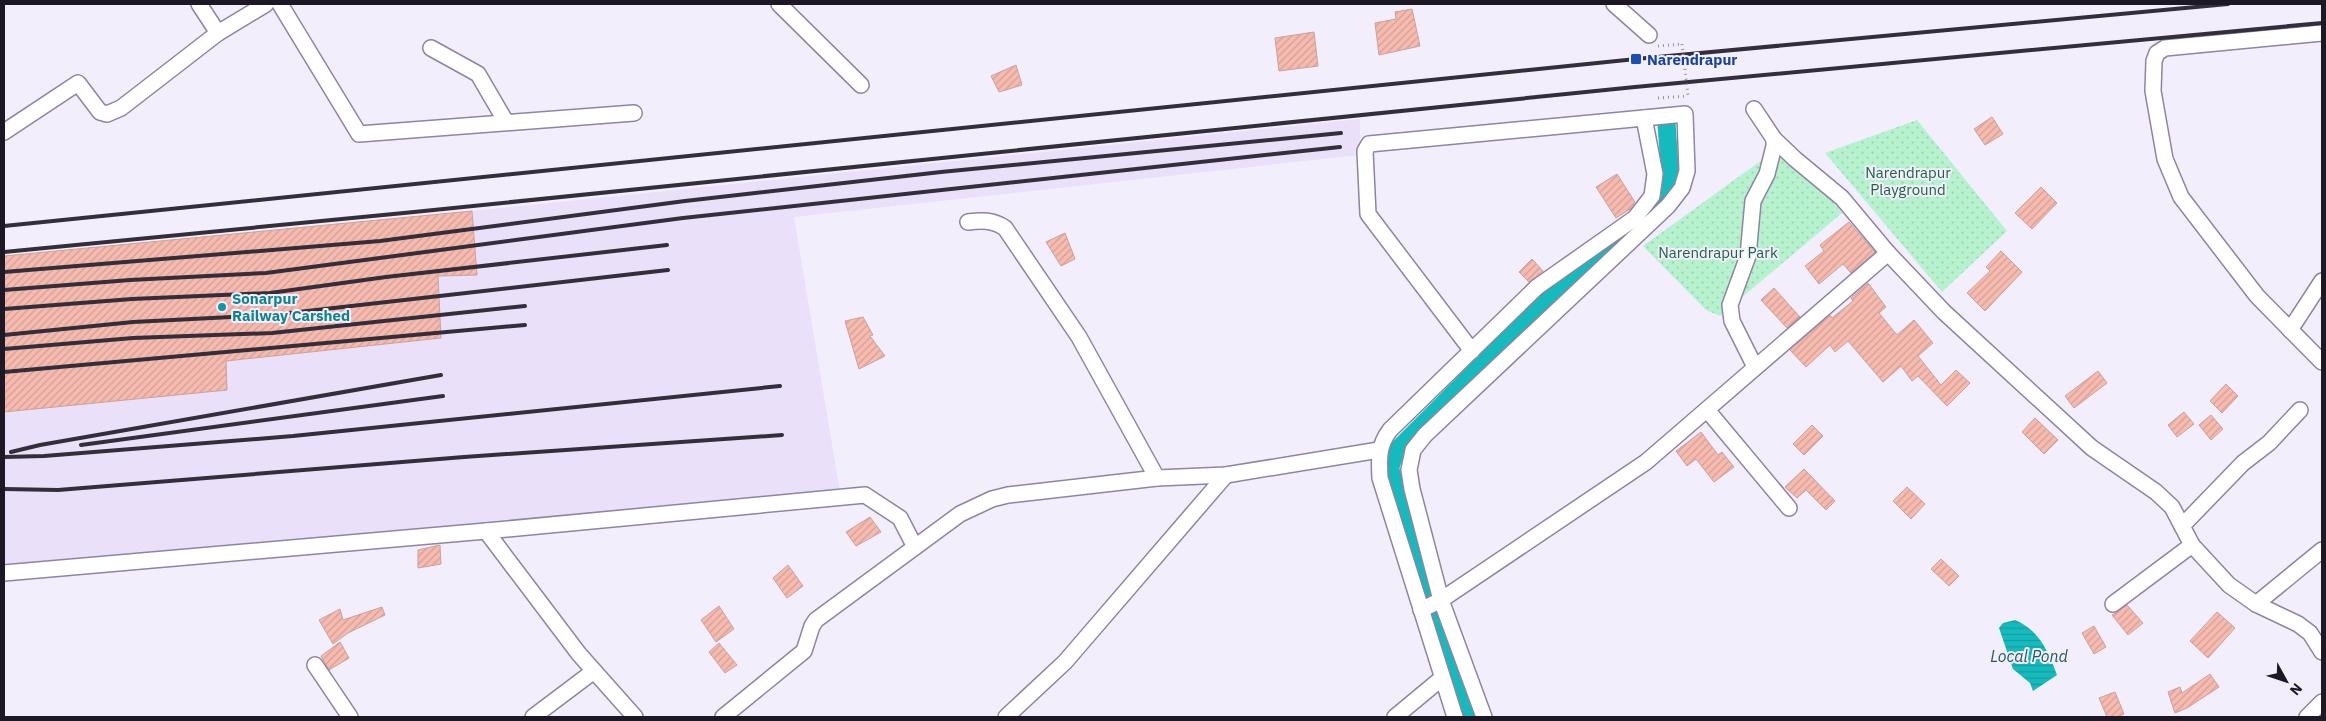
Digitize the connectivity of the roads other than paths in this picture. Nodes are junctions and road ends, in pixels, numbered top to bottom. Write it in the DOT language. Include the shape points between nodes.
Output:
graph roads {
  1 [pos="199,4"];
  2 [pos="266,4"];
  3 [pos="280,4"];
  4 [pos="779,4"];
  5 [pos="1614,4"];
  6 [pos="218,33"];
  7 [pos="2322,33"];
  8 [pos="1651,41"];
  9 [pos="431,48"];
  10 [pos="861,85"];
  11 [pos="1754,109"];
  12 [pos="634,113"];
  13 [pos="1644,118"];
  14 [pos="506,122"];
  15 [pos="4,132"];
  16 [pos="1774,139"];
  17 [pos="968,222"];
  18 [pos="1888,253"];
  19 [pos="2322,281"];
  20 [pos="2290,330"];
  21 [pos="1472,351"];
  22 [pos="2322,362"];
  23 [pos="1755,366"];
  24 [pos="1708,410"];
  25 [pos="2300,410"];
  26 [pos="1379,450"];
  27 [pos="1226,475"];
  28 [pos="1157,478"];
  29 [pos="1789,508"];
  30 [pos="2182,526"];
  31 [pos="486,531"];
  32 [pos="2192,545"];
  33 [pos="915,547"];
  34 [pos="2322,550"];
  35 [pos="4,573"];
  36 [pos="1441,600"];
  37 [pos="2112,604"];
  38 [pos="2256,604"];
  39 [pos="1421,610"];
  40 [pos="2322,652"];
  41 [pos="314,665"];
  42 [pos="594,671"];
  43 [pos="1442,678"];
  44 [pos="2322,702"];
  45 [pos="350,717"];
  46 [pos="533,717"];
  47 [pos="634,717"];
  48 [pos="723,717"];
  49 [pos="1006,717"];
  50 [pos="1395,717"];
  51 [pos="1455,717"];
  52 [pos="1484,717"];
  53 [pos="2307,717"];
  1 -- 6 [label="street"];
  2 -- 6 [label="street"];
  3 -- 14 [label="street" via="359,134"];
  4 -- 10 [label="street"];
  5 -- 8 [label="street"];
  6 -- 15 [label="street" via="120,108 107,114 100,112 78,83"];
  7 -- 20 [label="street" via="2165,48 2154,62 2152,91 2165,159 2181,197 2257,296"];
  9 -- 14 [label="street" via="478,74"];
  11 -- 16 [label="street"];
  12 -- 14 [label="street"];
  13 -- 21 [label="street" via="1655,174 1652,196 1635,218 1538,287"];
  13 -- 21 [label="street" via="1369,144 1365,151 1368,214"];
  13 -- 36 [label="street" via="1685,114 1686,171 1682,188 1668,206 1425,435 1413,450 1408,470"];
  16 -- 18 [label="street" via="1842,198"];
  16 -- 23 [label="street" via="1766,174 1753,201 1748,256 1730,306 1735,328"];
  17 -- 28 [label="street" via="996,222 1005,228 1079,337"];
  18 -- 23 [label="street"];
  18 -- 30 [label="street" via="1944,312 2092,448 2156,492 2172,507"];
  19 -- 20 [label="street"];
  20 -- 22 [label="street"];
  21 -- 26 [label="street" via="1390,430"];
  23 -- 24 [label="street"];
  24 -- 29 [label="street"];
  24 -- 36 [label="street" via="1631,473"];
  25 -- 30 [label="street"];
  26 -- 27 [label="street"];
  26 -- 39 [label="street" via="1380,478"];
  27 -- 28 [label="street"];
  27 -- 49 [label="street" via="1065,662"];
  28 -- 33 [label="street" via="992,499 960,514"];
  30 -- 32 [label="street"];
  31 -- 33 [label="street" via="864,495 900,518"];
  31 -- 35 [label="street"];
  31 -- 42 [label="street"];
  32 -- 37 [label="street"];
  32 -- 38 [label="street" via="2228,585"];
  33 -- 48 [label="street" via="816,620 804,651"];
  34 -- 38 [label="street"];
  36 -- 39 [label="street"];
  36 -- 52 [label="street"];
  38 -- 40 [label="street" via="2298,624 2310,633"];
  39 -- 43 [label="street"];
  41 -- 45 [label="street"];
  42 -- 46 [label="street"];
  42 -- 47 [label="street"];
  43 -- 50 [label="street"];
  43 -- 51 [label="street"];
  44 -- 53 [label="street"];
}
